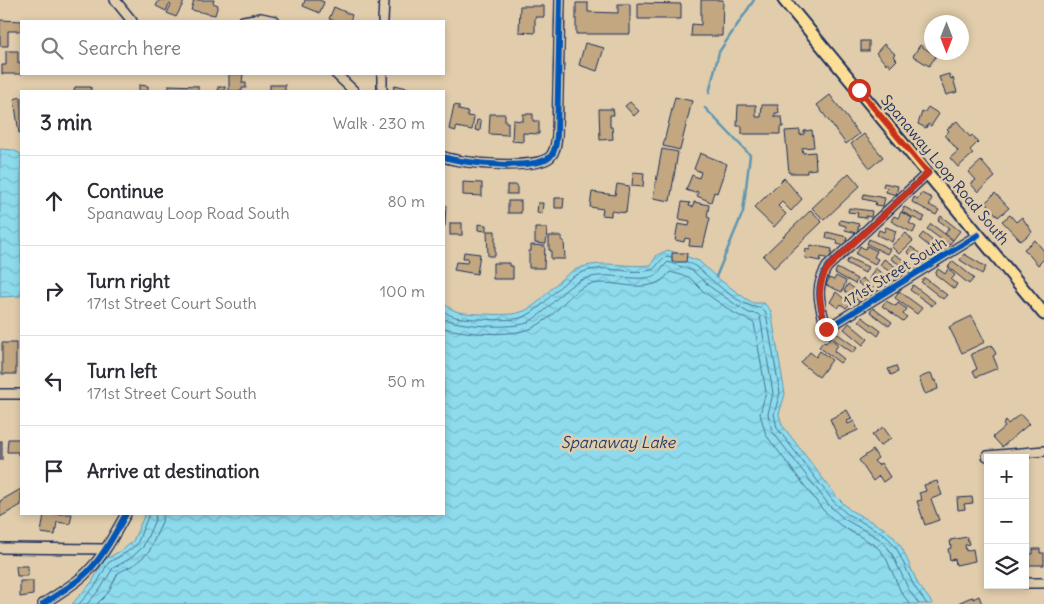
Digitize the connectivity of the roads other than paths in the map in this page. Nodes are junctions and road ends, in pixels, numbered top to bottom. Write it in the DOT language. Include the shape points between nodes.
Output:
graph roads {
  1 [pos="115,0"];
  2 [pos="384,0"];
  3 [pos="560,0"];
  4 [pos="784,0"];
  5 [pos="131,20"];
  6 [pos="249,20"];
  7 [pos="270,20"];
  8 [pos="383,20"];
  9 [pos="337,75"];
  10 [pos="382,75"];
  11 [pos="353,90"];
  12 [pos="382,90"];
  13 [pos="445,157"];
  14 [pos="928,173"];
  15 [pos="978,235"];
  16 [pos="1044,314"];
  17 [pos="0,394"];
  18 [pos="20,394"];
  19 [pos="1044,451"];
  20 [pos="1010,454"];
  21 [pos="125,515"];
  22 [pos="0,548"];
  23 [pos="104,549"];
  24 [pos="1029,583"];
  25 [pos="1044,584"];
  26 [pos="43,604"];
  1 -- 5 [label="street"];
  2 -- 8 [label="street"];
  3 -- 13 [label="street" via="557,135 553,153 546,160 529,164 466,162"];
  4 -- 14 [label="main road, Spanaway Loop Road South"];
  6 -- 7 [label="street"];
  9 -- 11 [label="street"];
  10 -- 12 [label="street"];
  14 -- 15 [label="main road, Spanaway Loop Road South"];
  14 -- 15 [label="street, 171st Street South" via="820,278 819,295 826,329"];
  15 -- 16 [label="main road, Spanaway Loop Road South"];
  17 -- 18 [label="street"];
  19 -- 20 [label="street"];
  21 -- 23 [label="street"];
  22 -- 23 [label="street"];
  23 -- 26 [label="street" via="82,576"];
  24 -- 25 [label="street"];
}
